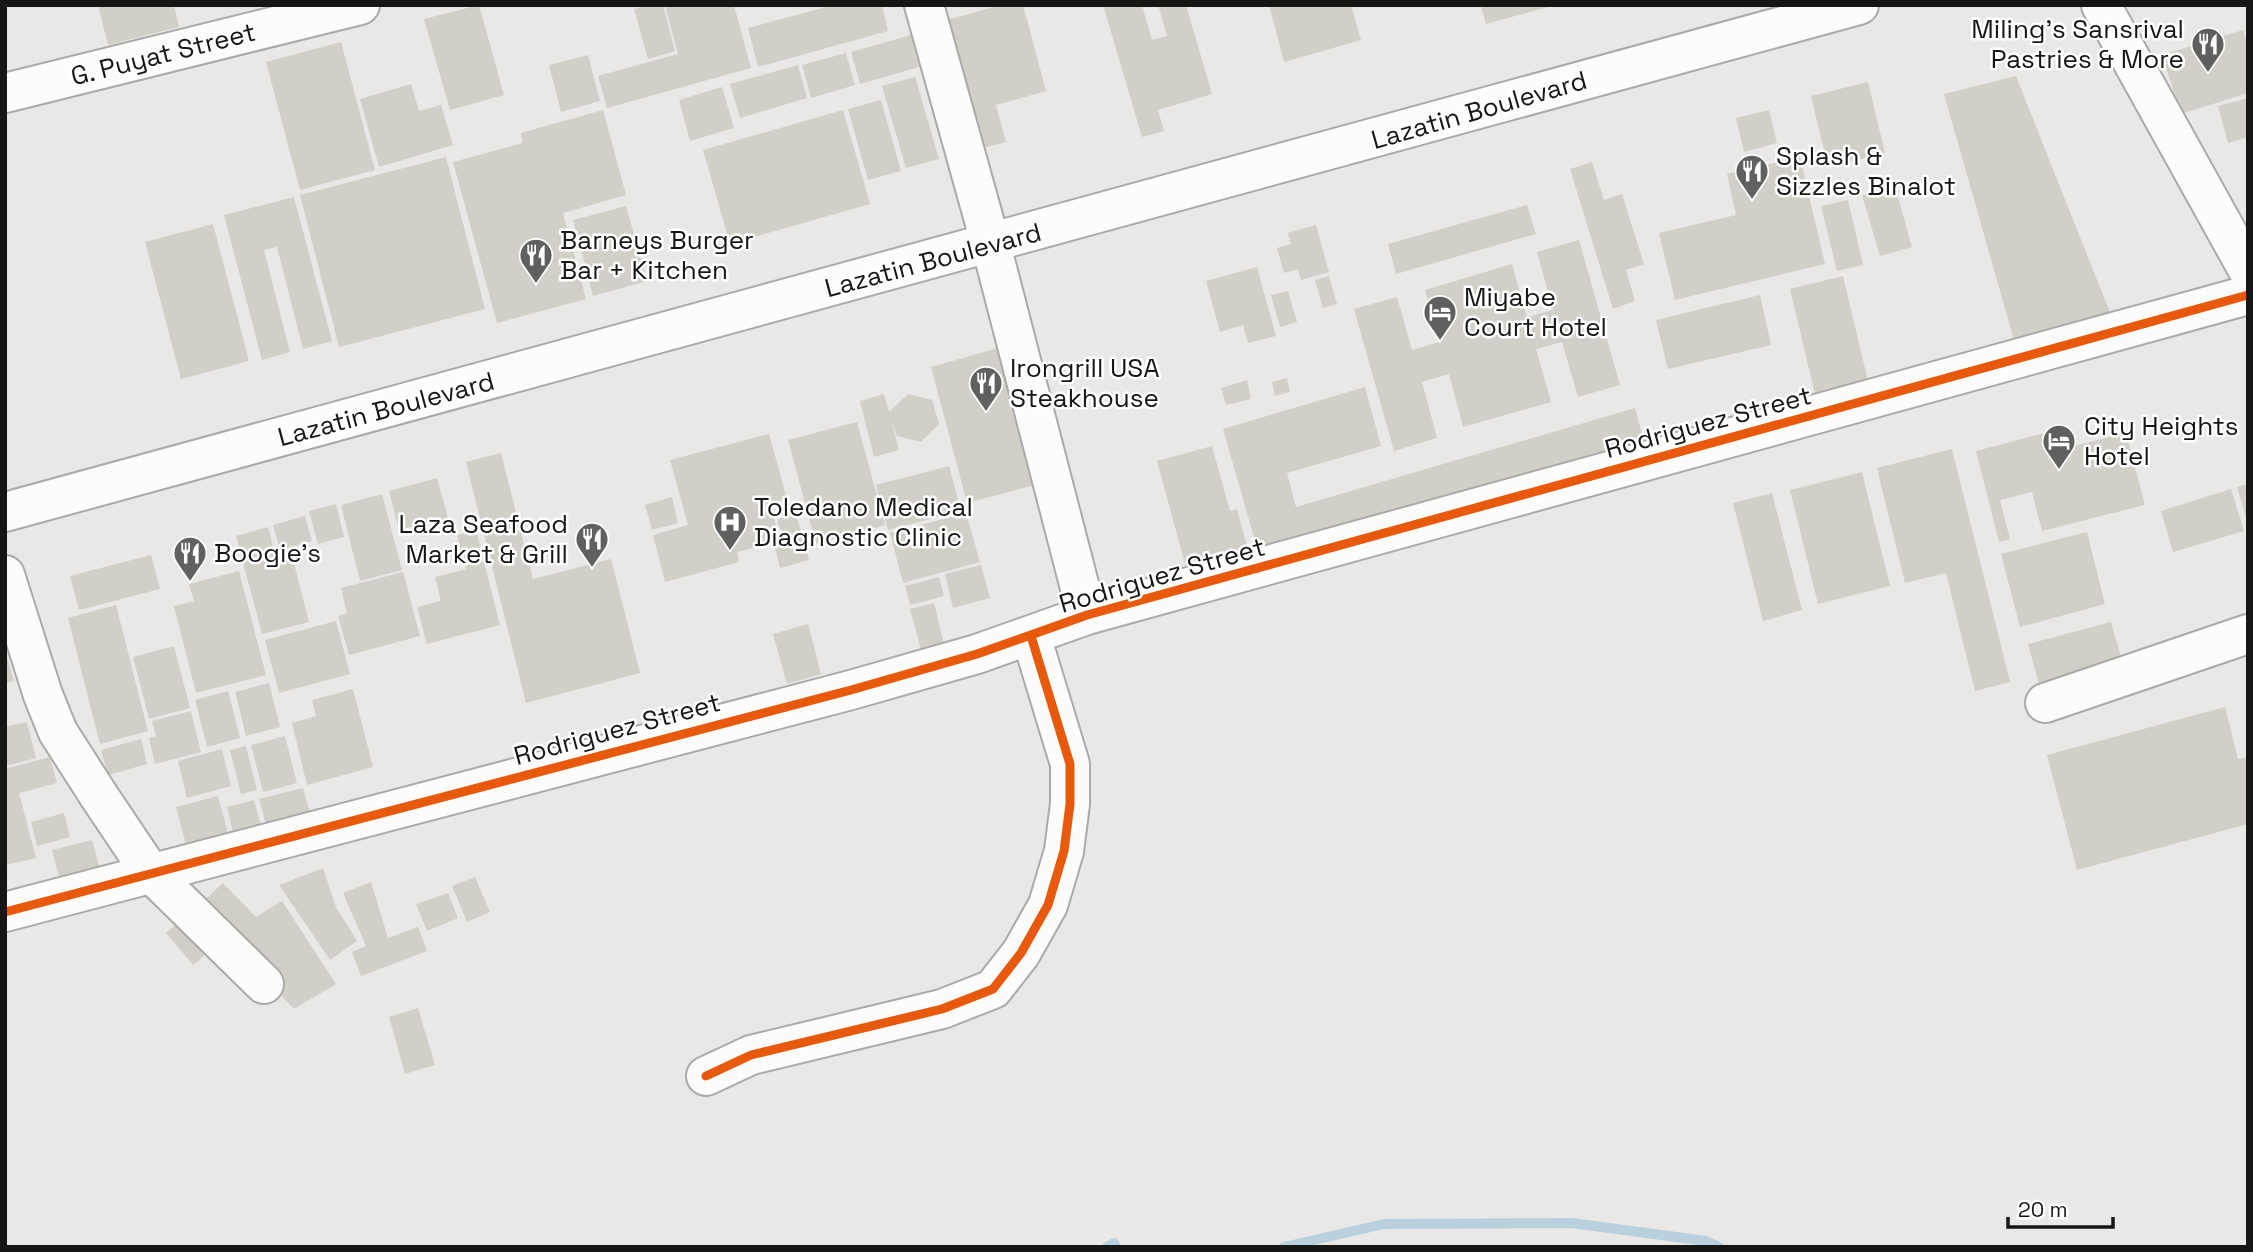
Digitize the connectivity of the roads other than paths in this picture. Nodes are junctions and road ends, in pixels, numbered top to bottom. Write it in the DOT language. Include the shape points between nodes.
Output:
graph roads {
  1 [pos="360,5"];
  2 [pos="924,5"];
  3 [pos="1859,5"];
  4 [pos="2101,5"];
  5 [pos="5,93"];
  6 [pos="991,245"];
  7 [pos="2248,270"];
  8 [pos="2248,295"];
  9 [pos="5,512"];
  10 [pos="5,575"];
  11 [pos="1087,615"];
  12 [pos="2248,634"];
  13 [pos="1031,636"];
  14 [pos="2045,703"];
  15 [pos="150,872"];
  16 [pos="5,912"];
  17 [pos="264,984"];
  18 [pos="706,1076"];
  1 -- 5 [label="street, G. Puyat Street"];
  2 -- 6 [label="street"];
  3 -- 6 [label="street, Lazatin Boulevard"];
  4 -- 7 [label="street"];
  6 -- 9 [label="street, Lazatin Boulevard"];
  6 -- 11 [label="street"];
  8 -- 11 [label="street, Rodriguez Street"];
  10 -- 15 [label="street" via="58,732"];
  11 -- 13 [label="street, Rodriguez Street"];
  12 -- 14 [label="street"];
  13 -- 15 [label="street, Rodriguez Street" via="851,690"];
  13 -- 18 [label="street" via="1070,764 1070,804 1064,850 1048,905 1021,953 993,989 942,1009 751,1055"];
  15 -- 16 [label="street, Rodriguez Street"];
  15 -- 17 [label="street"];
}
